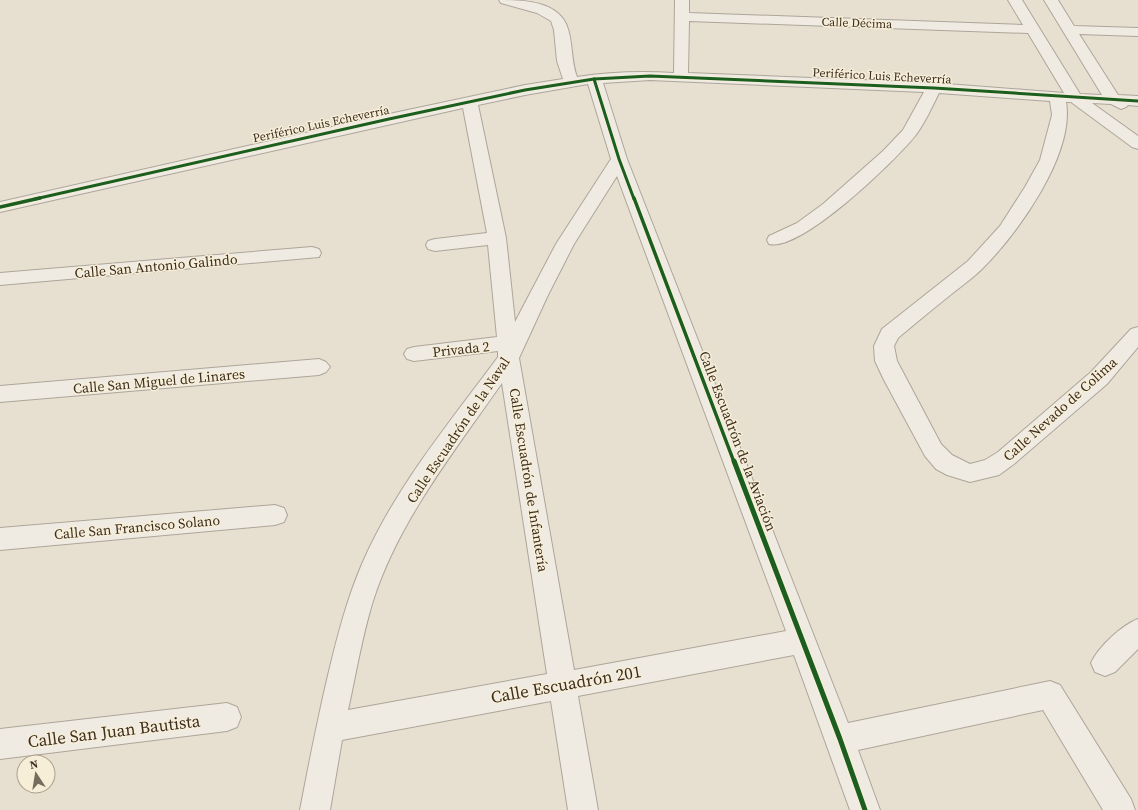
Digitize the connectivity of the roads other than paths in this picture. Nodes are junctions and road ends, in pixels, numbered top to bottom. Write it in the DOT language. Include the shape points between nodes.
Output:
graph roads {
  1 [pos="506,0"];
  2 [pos="682,0"];
  3 [pos="1015,0"];
  4 [pos="1051,0"];
  5 [pos="682,16"];
  6 [pos="1032,29"];
  7 [pos="1070,30"];
  8 [pos="1138,32"];
  9 [pos="839,70"];
  10 [pos="883,72"];
  11 [pos="681,75"];
  12 [pos="594,79"];
  13 [pos="571,82"];
  14 [pos="1103,86"];
  15 [pos="934,88"];
  16 [pos="1066,93"];
  17 [pos="1136,94"];
  18 [pos="1113,99"];
  19 [pos="470,102"];
  20 [pos="1138,112"];
  21 [pos="1138,144"];
  22 [pos="619,159"];
  23 [pos="0,207"];
  24 [pos="497,238"];
  25 [pos="776,240"];
  26 [pos="435,245"];
  27 [pos="312,253"];
  28 [pos="0,279"];
  29 [pos="1138,334"];
  30 [pos="508,351"];
  31 [pos="414,354"];
  32 [pos="319,368"];
  33 [pos="0,394"];
  34 [pos="275,516"];
  35 [pos="0,539"];
  36 [pos="1138,631"];
  37 [pos="802,641"];
  38 [pos="1105,663"];
  39 [pos="562,685"];
  40 [pos="227,717"];
  41 [pos="330,728"];
  42 [pos="840,738"];
  43 [pos="0,744"];
  44 [pos="315,810"];
  45 [pos="583,810"];
  46 [pos="865,810"];
  47 [pos="1120,810"];
  1 -- 13 [label="street" via="541,9 559,22 563,33 564,59"];
  2 -- 5 [label="street"];
  3 -- 6 [label="street"];
  4 -- 7 [label="street"];
  5 -- 6 [label="street, Calle Décima"];
  5 -- 11 [label="street"];
  6 -- 16 [label="street"];
  7 -- 8 [label="street"];
  7 -- 14 [label="street"];
  9 -- 11 [label="street, Periférico Luis Echeverría"];
  10 -- 16 [label="street, Periférico Luis Echeverría" via="1000,82"];
  11 -- 12 [label="street, Periférico Luis Echeverría"];
  11 -- 15 [label="street, Periférico Luis Echeverría"];
  12 -- 13 [label="street, Periférico Luis Echeverría"];
  12 -- 22 [label="street, Calle Escuadrón de la Aviación"];
  13 -- 19 [label="street, Periférico Luis Echeverría"];
  14 -- 16 [label="street, Periférico Luis Echeverría"];
  14 -- 17 [label="street, Periférico Luis Echeverría"];
  14 -- 18 [label="street"];
  15 -- 16 [label="street, Periférico Luis Echeverría"];
  15 -- 25 [label="street" via="910,132 889,155 829,208 803,227"];
  16 -- 18 [label="street, Periférico Luis Echeverría"];
  16 -- 21 [label="street"];
  16 -- 29 [label="street, Calle Nevado de Colima" via="1048,160 1007,230 975,265 889,334 884,346 886,361 933,450 944,462 970,473 991,468 1006,458 1099,378"];
  17 -- 18 [label="street, Periférico Luis Echeverría"];
  18 -- 20 [label="street"];
  19 -- 23 [label="street, Periférico Luis Echeverría"];
  19 -- 24 [label="street, Calle Escuadrón de Infantería"];
  22 -- 30 [label="street, Calle Escuadrón de la Naval" via="565,244"];
  22 -- 37 [label="street, Calle Escuadrón de la Aviación"];
  24 -- 26 [label="street"];
  24 -- 30 [label="street, Calle Escuadrón de Infantería"];
  27 -- 28 [label="street, Calle San Antonio Galindo"];
  30 -- 31 [label="street, Privada 2"];
  30 -- 39 [label="street, Calle Escuadrón de Infantería"];
  30 -- 41 [label="street, Calle Escuadrón de la Naval" via="432,464 390,532 375,563 360,601"];
  32 -- 33 [label="street, Calle San Miguel de Linares"];
  34 -- 35 [label="street, Calle San Francisco Solano"];
  36 -- 38 [label="street"];
  37 -- 39 [label="street, Calle Escuadrón 201"];
  37 -- 42 [label="street, Calle Escuadrón de la Aviación"];
  39 -- 41 [label="street, Calle Escuadrón 201"];
  39 -- 45 [label="street, Calle Escuadrón de Infantería"];
  40 -- 43 [label="street, Calle San Juan Bautista"];
  41 -- 44 [label="street, Calle Escuadrón de la Naval"];
  42 -- 46 [label="street, Calle Escuadrón de la Aviación"];
  42 -- 47 [label="street" via="1050,695"];
}
